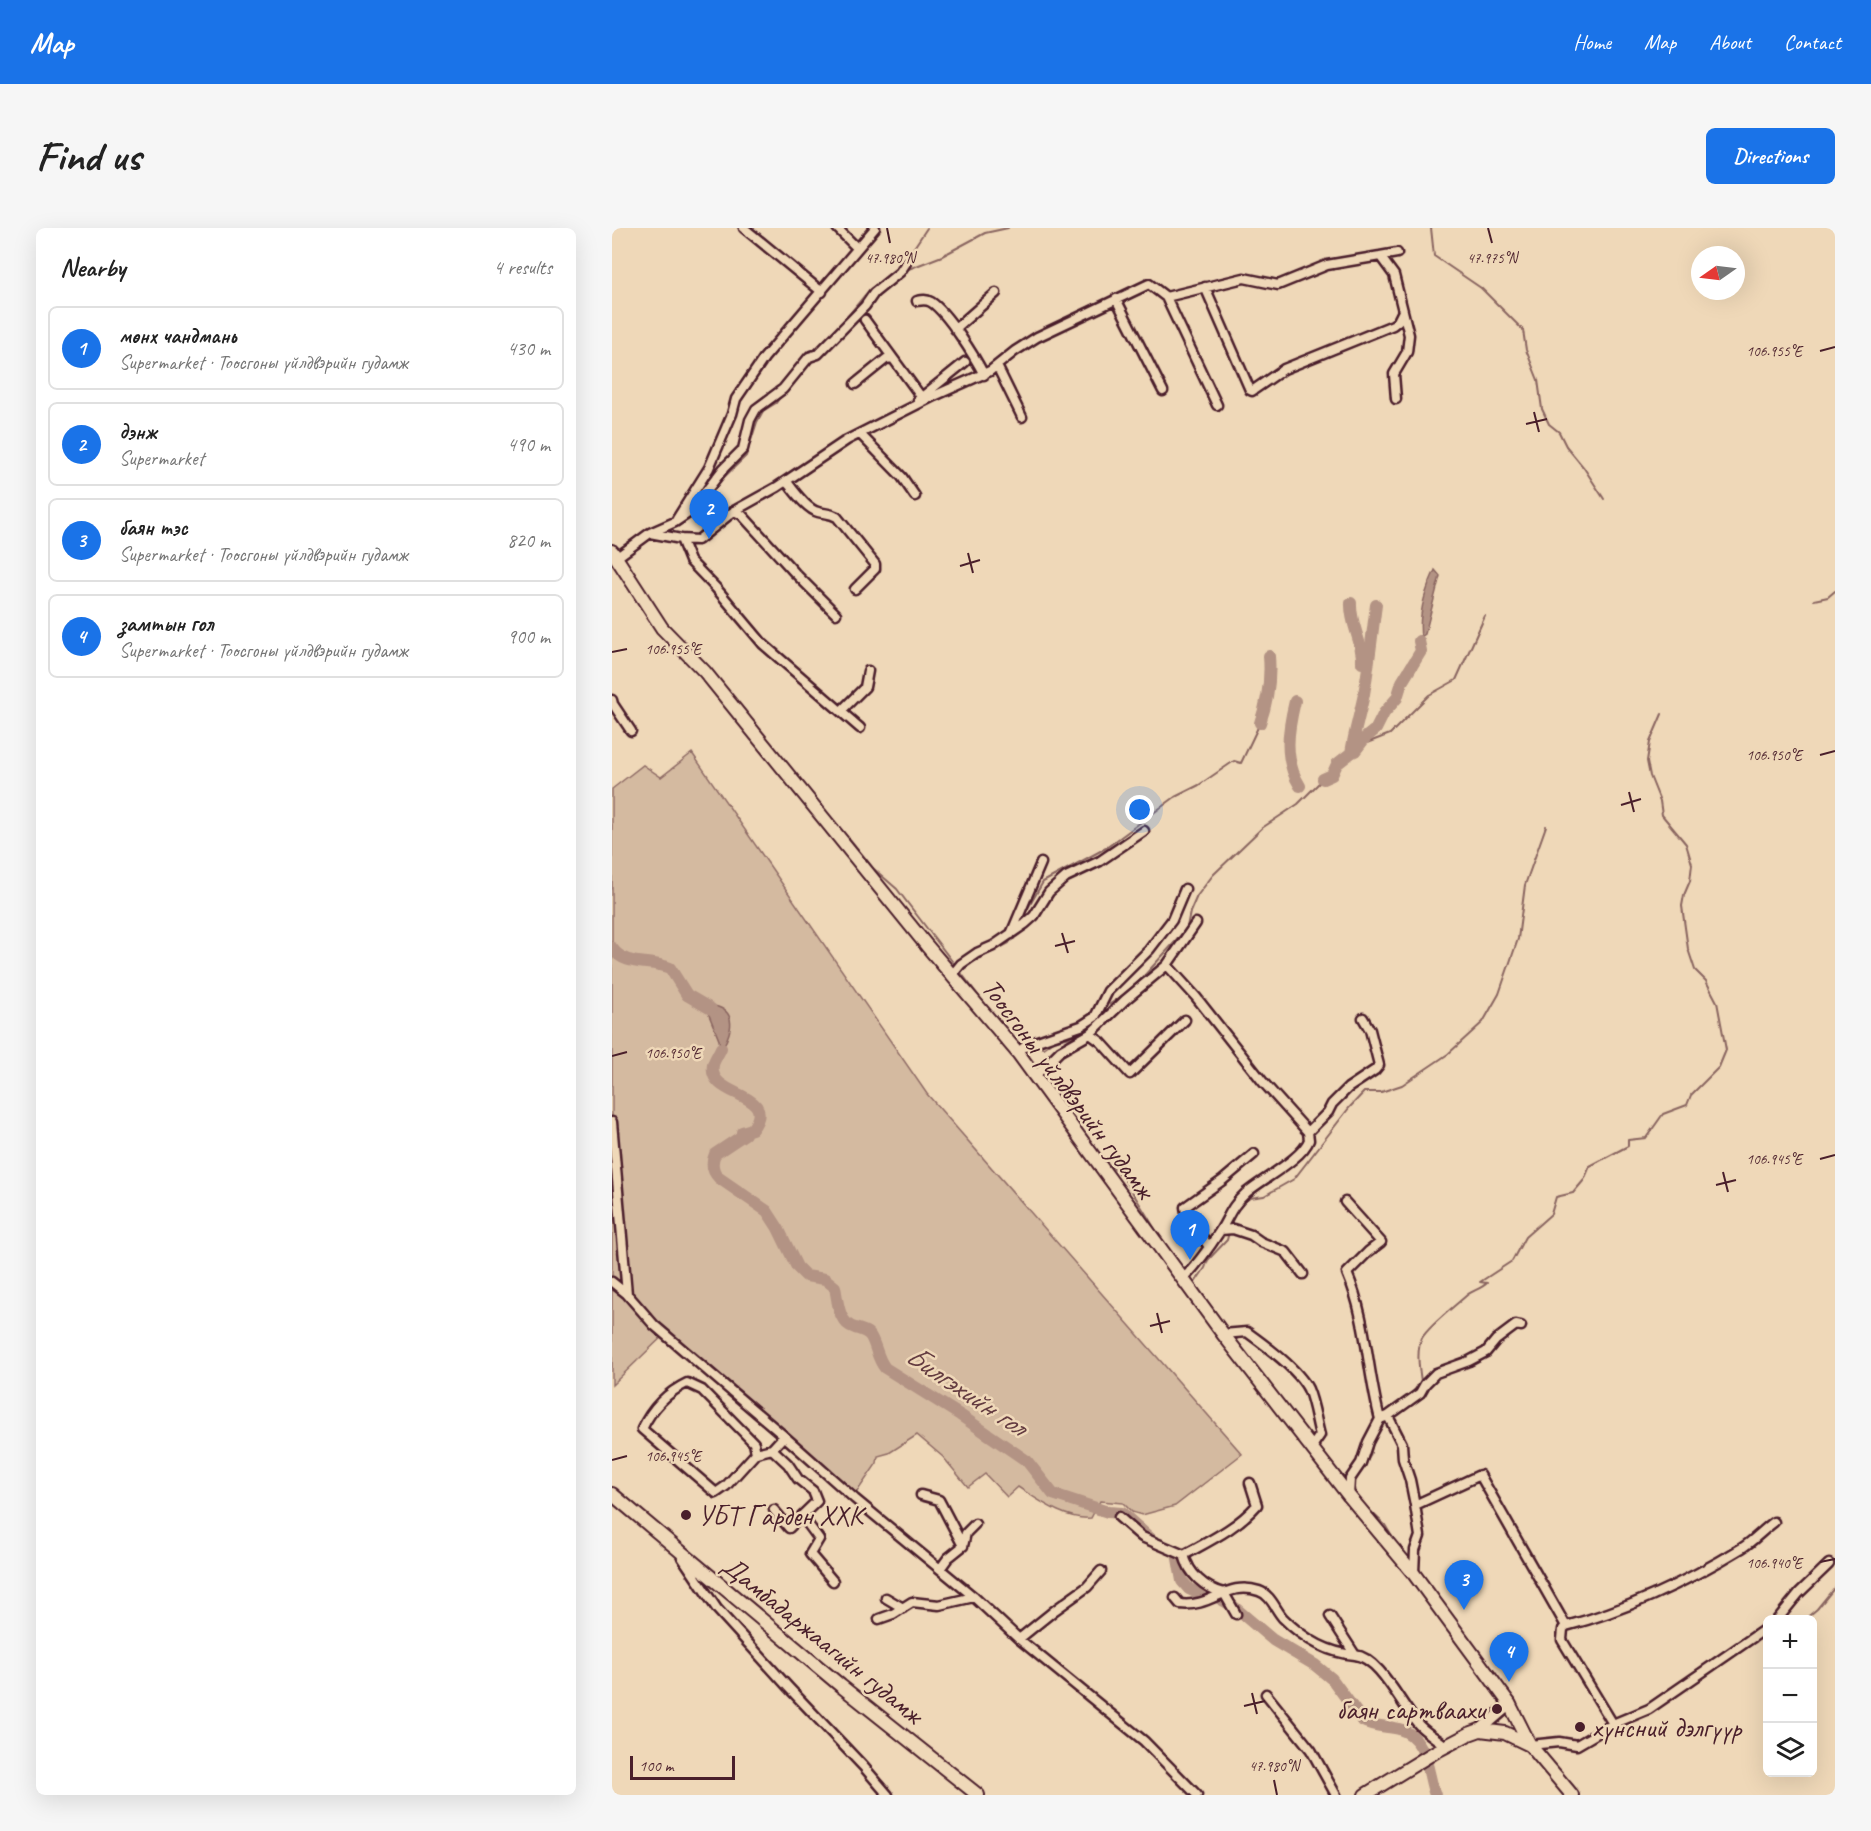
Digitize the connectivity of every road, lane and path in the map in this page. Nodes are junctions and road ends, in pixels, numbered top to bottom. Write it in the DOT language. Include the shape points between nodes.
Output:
graph roads {
  1 [pos="744,228"];
  2 [pos="837,228"];
  3 [pos="874,228"];
  4 [pos="858,248"];
  5 [pos="1397,253"];
  6 [pos="1380,256"];
  7 [pos="906,263"];
  8 [pos="1205,287"];
  9 [pos="822,292"];
  10 [pos="996,293"];
  11 [pos="1166,297"];
  12 [pos="1116,299"];
  13 [pos="917,301"];
  14 [pos="1403,312"];
  15 [pos="865,320"];
  16 [pos="955,329"];
  17 [pos="892,358"];
  18 [pos="965,362"];
  19 [pos="997,366"];
  20 [pos="984,375"];
  21 [pos="855,384"];
  22 [pos="1163,391"];
  23 [pos="922,398"];
  24 [pos="1396,399"];
  25 [pos="1217,405"];
  26 [pos="901,414"];
  27 [pos="1022,417"];
  28 [pos="860,434"];
  29 [pos="786,481"];
  30 [pos="915,496"];
  31 [pos="734,511"];
  32 [pos="675,522"];
  33 [pos="650,533"];
  34 [pos="681,539"];
  35 [pos="614,555"];
  36 [pos="855,589"];
  37 [pos="836,615"];
  38 [pos="868,671"];
  39 [pos="612,703"];
  40 [pos="842,710"];
  41 [pos="860,728"];
  42 [pos="631,730"];
  43 [pos="1144,831"];
  44 [pos="1041,863"];
  45 [pos="1185,889"];
  46 [pos="1196,923"];
  47 [pos="1011,935"];
  48 [pos="1167,965"];
  49 [pos="952,975"];
  50 [pos="1363,1018"];
  51 [pos="1185,1020"];
  52 [pos="1090,1034"];
  53 [pos="1018,1053"];
  54 [pos="1035,1076"];
  55 [pos="612,1122"];
  56 [pos="1308,1132"];
  57 [pos="1254,1154"];
  58 [pos="1345,1202"];
  59 [pos="1221,1230"];
  60 [pos="1209,1247"];
  61 [pos="1303,1274"];
  62 [pos="1183,1279"];
  63 [pos="612,1282"];
  64 [pos="627,1294"];
  65 [pos="1521,1326"];
  66 [pos="1223,1334"];
  67 [pos="1384,1418"];
  68 [pos="784,1436"];
  69 [pos="1311,1448"];
  70 [pos="772,1449"];
  71 [pos="756,1453"];
  72 [pos="1250,1483"];
  73 [pos="612,1494"];
  74 [pos="921,1495"];
  75 [pos="1348,1496"];
  76 [pos="1415,1505"];
  77 [pos="774,1510"];
  78 [pos="802,1516"];
  79 [pos="1119,1517"];
  80 [pos="1774,1522"];
  81 [pos="975,1524"];
  82 [pos="963,1546"];
  83 [pos="677,1549"];
  84 [pos="1184,1555"];
  85 [pos="1829,1564"];
  86 [pos="940,1569"];
  87 [pos="1101,1571"];
  88 [pos="1414,1574"];
  89 [pos="833,1581"];
  90 [pos="1222,1594"];
  91 [pos="974,1597"];
  92 [pos="886,1598"];
  93 [pos="1175,1598"];
  94 [pos="903,1608"];
  95 [pos="1236,1614"];
  96 [pos="1781,1615"];
  97 [pos="1330,1616"];
  98 [pos="879,1619"];
  99 [pos="1566,1626"];
  100 [pos="1763,1630"];
  101 [pos="1019,1639"];
  102 [pos="1355,1655"];
  103 [pos="1266,1694"];
  104 [pos="1510,1704"];
  105 [pos="1613,1724"];
  106 [pos="1480,1730"];
  107 [pos="1530,1745"];
  108 [pos="1440,1749"];
  109 [pos="888,1795"];
  110 [pos="978,1795"];
  111 [pos="1197,1795"];
  112 [pos="1336,1795"];
  113 [pos="1365,1795"];
  114 [pos="1572,1795"];
  1 -- 9 [label="street"];
  2 -- 4 [label="street"];
  3 -- 4 [label="street"];
  4 -- 9 [label="street"];
  5 -- 6 [label="street"];
  6 -- 8 [label="street" via="1327,265 1278,285 1244,278"];
  6 -- 14 [label="street" via="1394,275"];
  7 -- 32 [label="street" via="818,354 809,357 783,389 756,409 743,449 690,512"];
  8 -- 11 [label="street"];
  8 -- 14 [label="street" via="1252,391 1284,369 1389,327"];
  9 -- 32 [label="street" via="764,358 736,399 709,468"];
  10 -- 16 [label="street"];
  11 -- 12 [label="street" via="1149,284"];
  11 -- 25 [label="street"];
  12 -- 19 [label="street" via="1037,337"];
  12 -- 22 [label="street"];
  13 -- 16 [label="street" via="934,304"];
  14 -- 24 [label="street" via="1409,335 1407,352 1394,374"];
  15 -- 17 [label="street"];
  16 -- 20 [label="street"];
  17 -- 21 [label="street"];
  17 -- 23 [label="street"];
  18 -- 23 [label="street"];
  19 -- 20 [label="street"];
  19 -- 27 [label="street"];
  20 -- 26 [label="street"];
  23 -- 26 [label="street"];
  26 -- 28 [label="street"];
  28 -- 29 [label="street"];
  28 -- 30 [label="street"];
  29 -- 31 [label="street"];
  29 -- 36 [label="street" via="816,512 837,518 875,564"];
  31 -- 34 [label="street" via="698,540"];
  31 -- 37 [label="street"];
  32 -- 33 [label="street"];
  33 -- 34 [label="street"];
  33 -- 35 [label="street"];
  34 -- 40 [label="street" via="690,561 763,644"];
  35 -- 49 [label="main road, Тоосгоны үйлдвэрийн гудамж" via="662,628 705,672"];
  38 -- 40 [label="street" via="865,687"];
  39 -- 42 [label="street"];
  40 -- 41 [label="street"];
  43 -- 47 [label="street" via="1100,861 1066,877 1049,892 1034,916"];
  44 -- 47 [label="street"];
  45 -- 53 [label="street" via="1172,920 1149,950 1108,991 1095,1017 1081,1026 1026,1045"];
  46 -- 48 [label="street"];
  47 -- 49 [label="street" via="977,952"];
  48 -- 52 [label="street"];
  48 -- 56 [label="street"];
  49 -- 53 [label="main road, Тоосгоны үйлдвэрийн гудамж"];
  50 -- 56 [label="street" via="1379,1065 1348,1088"];
  51 -- 52 [label="street" via="1130,1074"];
  52 -- 54 [label="street" via="1060,1051"];
  53 -- 54 [label="main road, Тоосгоны үйлдвэрийн гудамж"];
  54 -- 62 [label="main road, Тоосгоны үйлдвэрийн гудамж"];
  55 -- 64 [label="street"];
  56 -- 59 [label="street" via="1307,1145 1247,1192 1230,1209"];
  57 -- 60 [label="street" via="1185,1207"];
  58 -- 67 [label="street" via="1381,1242 1347,1273 1362,1324 1373,1393"];
  59 -- 60 [label="street"];
  59 -- 61 [label="street" via="1251,1235 1286,1252"];
  60 -- 62 [label="street"];
  62 -- 66 [label="main road, Тоосгоны үйлдвэрийн гудамж"];
  63 -- 64 [label="street"];
  64 -- 68 [label="street" via="654,1325"];
  65 -- 67 [label="street" via="1516,1325 1486,1352 1436,1373 1420,1393"];
  66 -- 69 [label="main road, Тоосгоны үйлдвэрийн гудамж"];
  66 -- 69 [label="street" via="1247,1332 1273,1350 1306,1386 1320,1435"];
  67 -- 75 [label="street" via="1350,1479"];
  67 -- 76 [label="street" via="1402,1444"];
  68 -- 70 [label="street"];
  68 -- 86 [label="street"];
  69 -- 75 [label="main road, Тоосгоны үйлдвэрийн гудамж"];
  70 -- 71 [label="street"];
  70 -- 78 [label="street" via="813,1491 817,1501"];
  71 -- 71 [label="street" via="716,1493 642,1429 658,1404 672,1390 687,1383 702,1390 754,1443"];
  72 -- 84 [label="street" via="1257,1505 1248,1516"];
  73 -- 83 [label="main road, Дамбадаржаагийн гудамж"];
  74 -- 82 [label="street" via="939,1500"];
  75 -- 88 [label="main road, Тоосгоны үйлдвэрийн гудамж"];
  76 -- 88 [label="street" via="1420,1536 1414,1550"];
  76 -- 99 [label="street" via="1480,1475"];
  77 -- 78 [label="street" via="789,1528"];
  78 -- 89 [label="street" via="819,1539 810,1554"];
  79 -- 84 [label="street" via="1142,1537"];
  80 -- 99 [label="street" via="1744,1547 1691,1577 1601,1616"];
  81 -- 82 [label="street" via="966,1533"];
  82 -- 86 [label="street"];
  83 -- 109 [label="street" via="717,1609"];
  83 -- 110 [label="main road, Дамбадаржаагийн гудамж"];
  84 -- 90 [label="street" via="1187,1568"];
  85 -- 96 [label="street"];
  86 -- 91 [label="street"];
  87 -- 101 [label="street" via="1087,1587"];
  88 -- 104 [label="main road, Тоосгоны үйлдвэрийн гудамж"];
  90 -- 93 [label="street" via="1191,1605 1180,1604"];
  90 -- 95 [label="street"];
  90 -- 102 [label="street" via="1246,1587 1262,1592 1282,1617 1317,1645"];
  91 -- 94 [label="street" via="939,1605 912,1602"];
  91 -- 101 [label="street"];
  92 -- 94 [label="street"];
  94 -- 98 [label="street"];
  97 -- 102 [label="street"];
  99 -- 105 [label="street" via="1562,1640"];
  100 -- 105 [label="street" via="1649,1709"];
  101 -- 111 [label="street" via="1143,1741"];
  102 -- 108 [label="street" via="1374,1665"];
  103 -- 112 [label="street" via="1311,1750"];
  104 -- 106 [label="street"];
  104 -- 107 [label="main road, Тоосгоны үйлдвэрийн гудамж"];
  105 -- 107 [label="street" via="1577,1744"];
  106 -- 107 [label="main road" via="1505,1733"];
  106 -- 108 [label="main road"];
  107 -- 114 [label="main road"];
  108 -- 113 [label="main road"];
}
